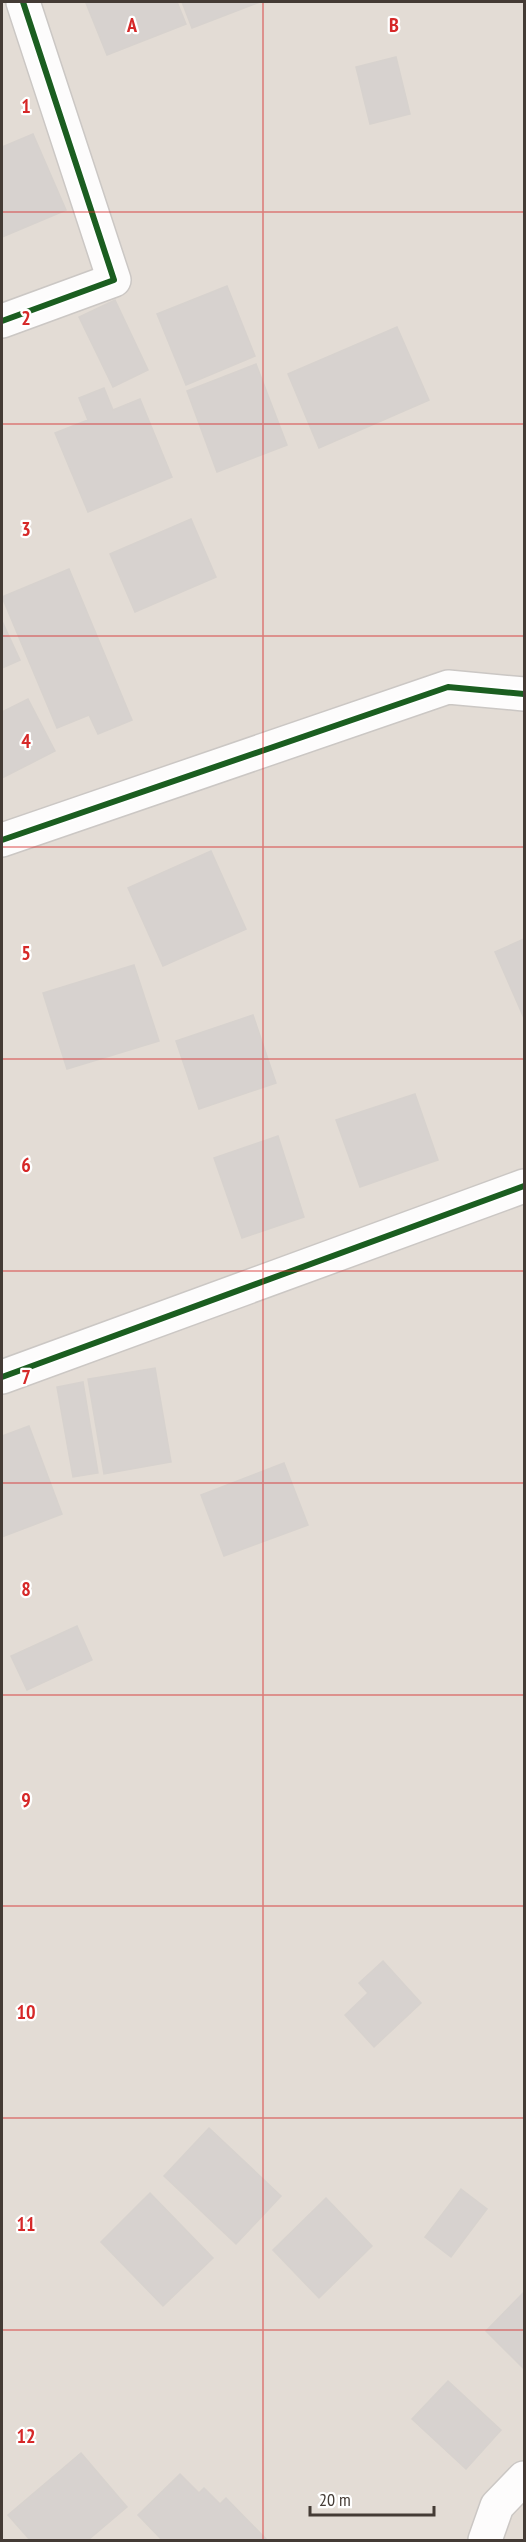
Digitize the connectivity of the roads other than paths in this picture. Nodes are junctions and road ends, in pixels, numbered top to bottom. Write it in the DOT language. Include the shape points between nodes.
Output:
graph roads {
  1 [pos="23,2"];
  2 [pos="2,321"];
  3 [pos="525,694"];
  4 [pos="2,840"];
  5 [pos="525,1186"];
  6 [pos="2,1377"];
  7 [pos="525,2478"];
  8 [pos="485,2541"];
  1 -- 2 [label="street" via="114,280"];
  3 -- 4 [label="street" via="448,687"];
  5 -- 6 [label="street"];
  7 -- 8 [label="street" via="497,2506"];
}
